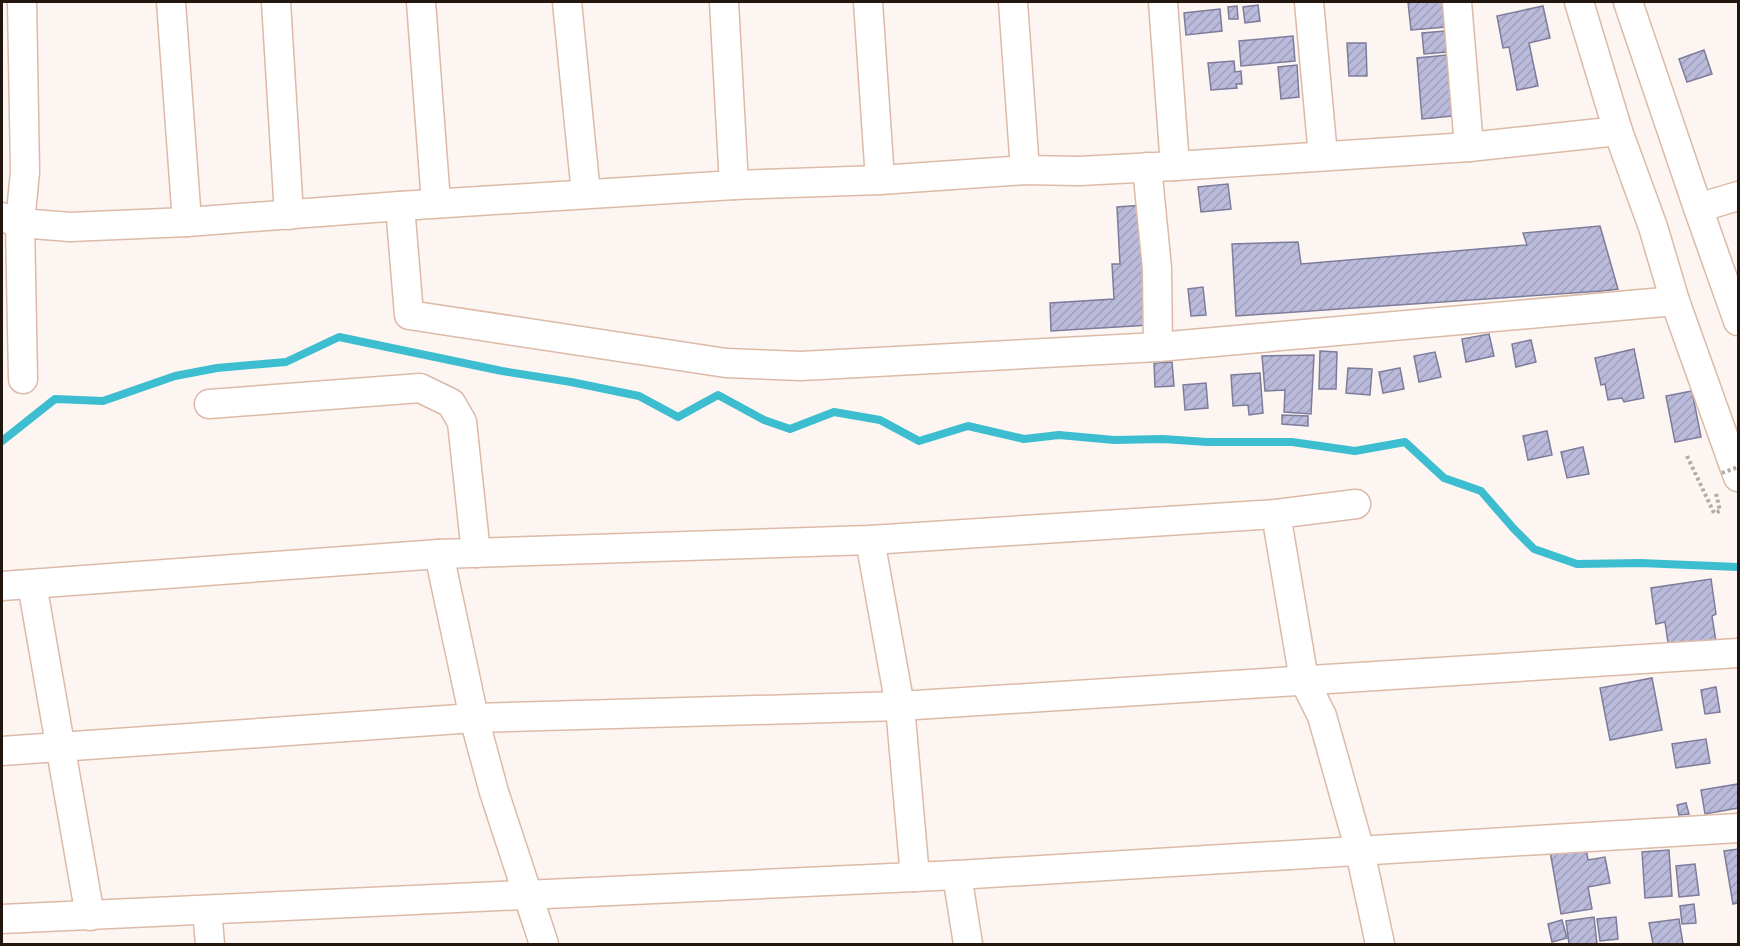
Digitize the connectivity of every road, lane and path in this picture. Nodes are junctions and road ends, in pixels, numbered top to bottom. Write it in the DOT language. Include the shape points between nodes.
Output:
graph roads {
  1 [pos="22,2"];
  2 [pos="171,2"];
  3 [pos="276,2"];
  4 [pos="422,2"];
  5 [pos="567,2"];
  6 [pos="724,2"];
  7 [pos="868,2"];
  8 [pos="1013,2"];
  9 [pos="1163,2"];
  10 [pos="1309,2"];
  11 [pos="1457,2"];
  12 [pos="1579,2"];
  13 [pos="1628,2"];
  14 [pos="1618,131"];
  15 [pos="1469,147"];
  16 [pos="1323,156"];
  17 [pos="1175,166"];
  18 [pos="1147,168"];
  19 [pos="1025,171"];
  20 [pos="880,180"];
  21 [pos="734,185"];
  22 [pos="586,194"];
  23 [pos="1738,196"];
  24 [pos="436,203"];
  25 [pos="400,206"];
  26 [pos="1698,208"];
  27 [pos="289,215"];
  28 [pos="11,220"];
  29 [pos="187,222"];
  30 [pos="1675,301"];
  31 [pos="1738,321"];
  32 [pos="1158,347"];
  33 [pos="23,379"];
  34 [pos="209,404"];
  35 [pos="1738,467"];
  36 [pos="1730,475"];
  37 [pos="1356,504"];
  38 [pos="1276,514"];
  39 [pos="870,540"];
  40 [pos="476,553"];
  41 [pos="439,554"];
  42 [pos="32,584"];
  43 [pos="2,586"];
  44 [pos="1738,653"];
  45 [pos="1304,680"];
  46 [pos="900,706"];
  47 [pos="474,718"];
  48 [pos="61,747"];
  49 [pos="2,751"];
  50 [pos="1738,828"];
  51 [pos="1360,851"];
  52 [pos="957,875"];
  53 [pos="915,877"];
  54 [pos="527,895"];
  55 [pos="207,910"];
  56 [pos="90,916"];
  57 [pos="2,919"];
  58 [pos="210,945"];
  59 [pos="544,945"];
  60 [pos="968,945"];
  61 [pos="1380,945"];
  1 -- 28 [label="street" via="25,172"];
  2 -- 29 [label="street"];
  3 -- 27 [label="street"];
  4 -- 24 [label="street"];
  5 -- 22 [label="street"];
  6 -- 21 [label="street"];
  7 -- 20 [label="street"];
  8 -- 19 [label="street"];
  9 -- 17 [label="street"];
  10 -- 16 [label="street"];
  11 -- 15 [label="street"];
  12 -- 14 [label="street"];
  13 -- 26 [label="street"];
  14 -- 15 [label="street"];
  14 -- 30 [label="street"];
  15 -- 16 [label="street"];
  16 -- 17 [label="street"];
  17 -- 18 [label="street"];
  18 -- 19 [label="street"];
  18 -- 32 [label="street" via="1157,268"];
  19 -- 20 [label="street"];
  20 -- 21 [label="street"];
  21 -- 22 [label="street"];
  22 -- 24 [label="street"];
  23 -- 26 [label="street"];
  24 -- 25 [label="street"];
  25 -- 27 [label="street"];
  25 -- 32 [label="street" via="409,315 737,363 801,366"];
  26 -- 31 [label="street"];
  27 -- 29 [label="street"];
  28 -- 29 [label="street" via="70,226"];
  28 -- 33 [label="street"];
  30 -- 32 [label="street"];
  30 -- 36 [label="street"];
  34 -- 40 [label="street" via="420,388 451,403 462,423"];
  35 -- 36 [label="path, bridge"];
  37 -- 38 [label="street"];
  38 -- 39 [label="street"];
  38 -- 45 [label="street"];
  39 -- 40 [label="street"];
  39 -- 46 [label="street"];
  40 -- 41 [label="street"];
  41 -- 42 [label="street"];
  41 -- 47 [label="street"];
  42 -- 43 [label="street"];
  42 -- 48 [label="street"];
  44 -- 45 [label="street"];
  45 -- 46 [label="street"];
  45 -- 51 [label="street" via="1322,716"];
  46 -- 47 [label="street"];
  46 -- 53 [label="street"];
  47 -- 48 [label="street"];
  47 -- 54 [label="street"];
  48 -- 49 [label="street"];
  48 -- 56 [label="street"];
  50 -- 51 [label="street"];
  51 -- 52 [label="street"];
  51 -- 61 [label="street"];
  52 -- 53 [label="street"];
  52 -- 60 [label="street"];
  53 -- 54 [label="street"];
  54 -- 55 [label="street"];
  54 -- 59 [label="street"];
  55 -- 56 [label="street"];
  55 -- 58 [label="street"];
  56 -- 57 [label="street"];
}
